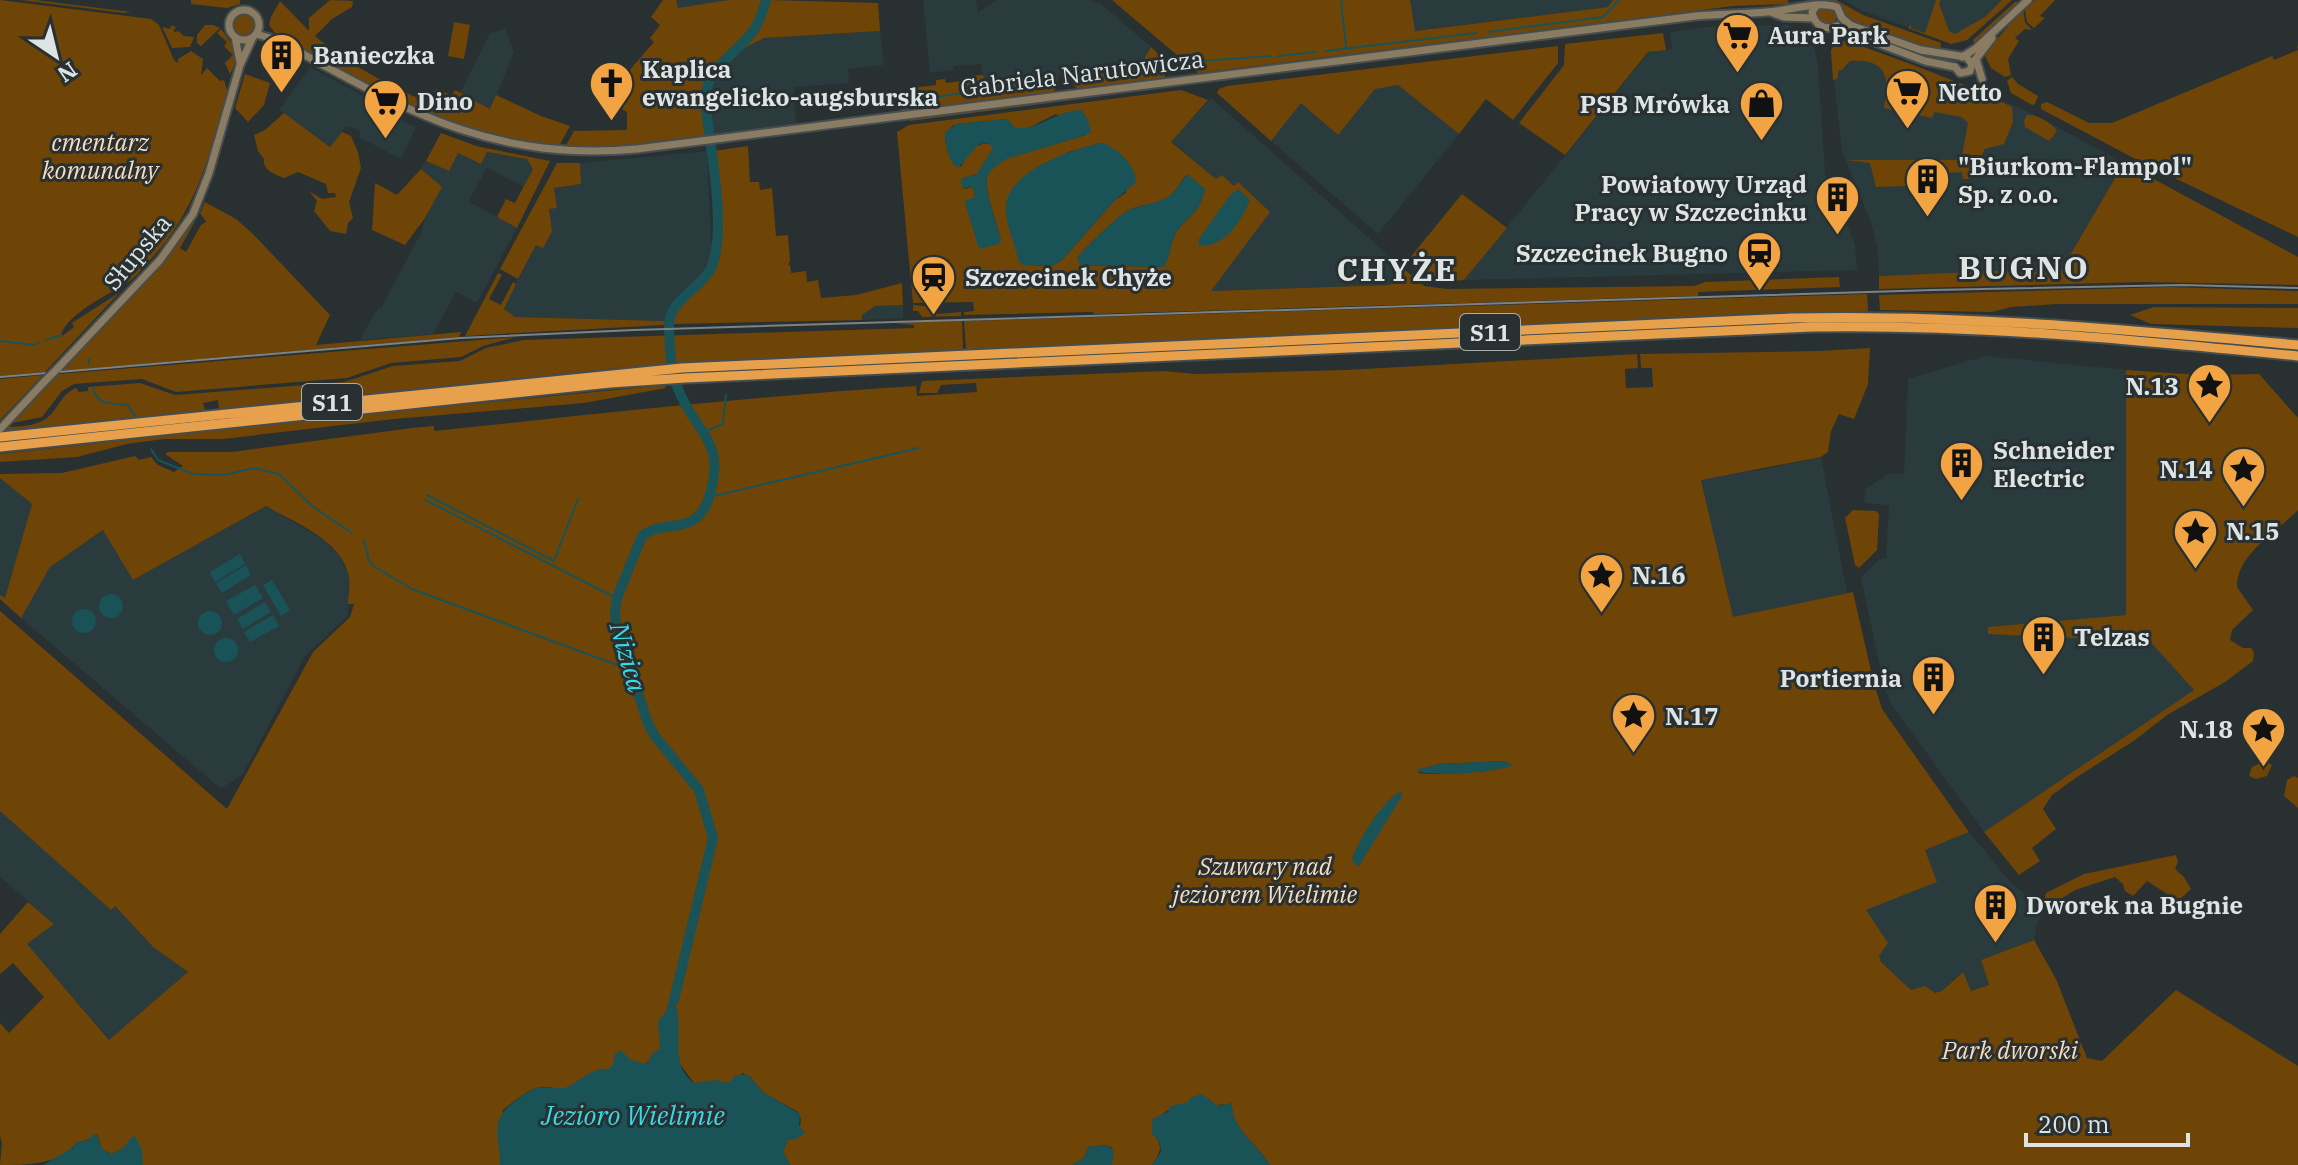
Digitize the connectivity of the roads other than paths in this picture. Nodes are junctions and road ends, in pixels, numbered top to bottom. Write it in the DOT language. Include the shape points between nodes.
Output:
graph roads {
  1 [pos="2028,0"];
  2 [pos="1817,5"];
  3 [pos="1771,12"];
  4 [pos="1814,18"];
  5 [pos="1842,18"];
  6 [pos="2002,23"];
  7 [pos="259,25"];
  8 [pos="1835,27"];
  9 [pos="254,35"];
  10 [pos="235,37"];
  11 [pos="277,40"];
  12 [pos="1962,56"];
  13 [pos="1974,61"];
  14 [pos="240,63"];
  15 [pos="1955,67"];
  16 [pos="1982,79"];
  17 [pos="2298,345"];
  18 [pos="2298,356"];
  19 [pos="683,373"];
  20 [pos="666,374"];
  21 [pos="0,429"];
  22 [pos="0,437"];
  23 [pos="0,447"];
  1 -- 6 [label="main road"];
  2 -- 3 [label="main road, Gabriela Narutowicza"];
  2 -- 4 [label="main road"];
  2 -- 5 [label="main road" via="1833,4"];
  3 -- 4 [label="main road, Gabriela Narutowicza"];
  3 -- 11 [label="main road, Gabriela Narutowicza" via="1681,18 714,140 580,152 489,139 438,123"];
  4 -- 8 [label="main road" via="1823,27"];
  5 -- 8 [label="main road"];
  5 -- 12 [label="main road" via="1913,48"];
  6 -- 12 [label="main road"];
  6 -- 13 [label="main road"];
  7 -- 9 [label="main road"];
  7 -- 10 [label="main road" via="252,12 236,12 229,23"];
  7 -- 11 [label="main road, Gabriela Narutowicza"];
  8 -- 15 [label="main road"];
  9 -- 10 [label="main road" via="245,40"];
  9 -- 11 [label="main road, Gabriela Narutowicza"];
  9 -- 14 [label="main road, Słupska"];
  10 -- 14 [label="main road, Słupska"];
  12 -- 13 [label="main road"];
  12 -- 15 [label="main road"];
  13 -- 15 [label="main road" via="1965,73"];
  13 -- 16 [label="main road"];
  14 -- 21 [label="main road, Słupska, bridge" via="193,214 169,250"];
  17 -- 19 [label="highway, S11" via="2007,321 1861,317"];
  18 -- 19 [label="highway, S11" via="2046,333 1859,326"];
  19 -- 20 [label="highway, S11"];
  20 -- 22 [label="highway, S11"];
  20 -- 23 [label="highway, S11"];
}
